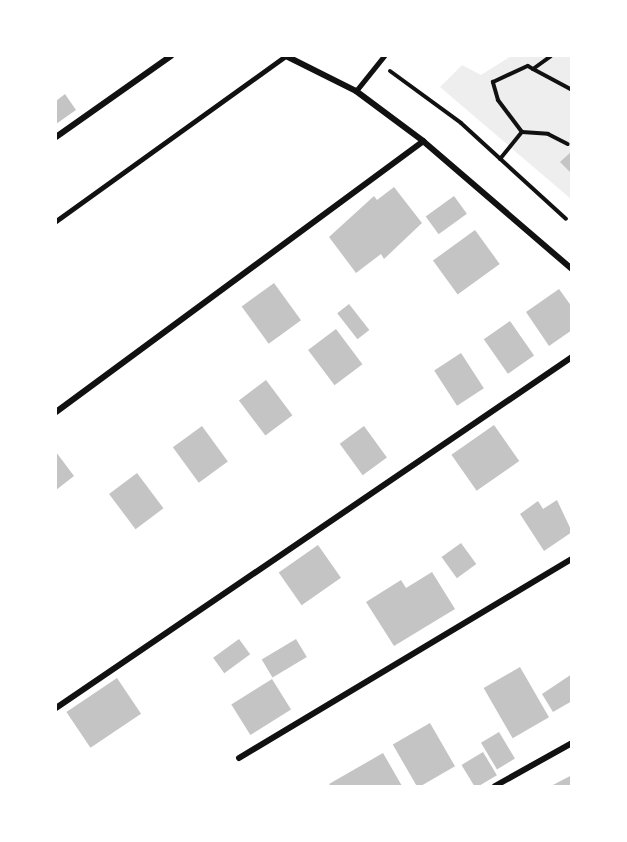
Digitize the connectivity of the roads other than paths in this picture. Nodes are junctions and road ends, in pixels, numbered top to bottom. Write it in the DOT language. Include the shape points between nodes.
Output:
graph roads {
  1 [pos="171,56"];
  2 [pos="286,56"];
  3 [pos="384,56"];
  4 [pos="356,92"];
  5 [pos="56,137"];
  6 [pos="423,141"];
  7 [pos="56,221"];
  8 [pos="571,266"];
  9 [pos="572,357"];
  10 [pos="56,412"];
  11 [pos="572,559"];
  12 [pos="56,708"];
  13 [pos="572,743"];
  14 [pos="239,758"];
  15 [pos="495,786"];
  1 -- 5 [label="street"];
  2 -- 4 [label="street"];
  2 -- 7 [label="lane"];
  3 -- 4 [label="lane"];
  4 -- 6 [label="street"];
  6 -- 8 [label="street"];
  6 -- 10 [label="street"];
  9 -- 12 [label="street"];
  11 -- 14 [label="street"];
  13 -- 15 [label="street"];
}
